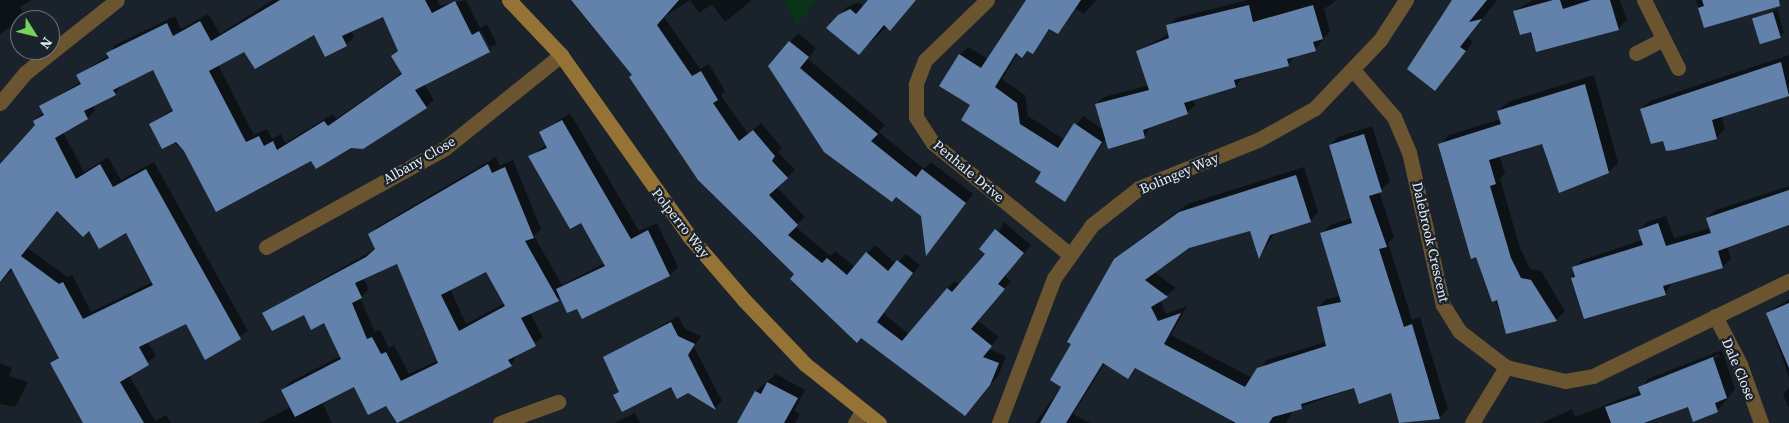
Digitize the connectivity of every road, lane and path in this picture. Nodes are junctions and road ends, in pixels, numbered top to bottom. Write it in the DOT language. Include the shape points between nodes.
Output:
graph roads {
  1 [pos="117,0"];
  2 [pos="509,0"];
  3 [pos="987,0"];
  4 [pos="1406,0"];
  5 [pos="1644,0"];
  6 [pos="1663,39"];
  7 [pos="1636,53"];
  8 [pos="561,55"];
  9 [pos="1678,68"];
  10 [pos="1354,71"];
  11 [pos="0,103"];
  12 [pos="266,248"];
  13 [pos="1069,254"];
  14 [pos="1789,281"];
  15 [pos="1715,316"];
  16 [pos="1506,367"];
  17 [pos="558,402"];
  18 [pos="859,418"];
  19 [pos="500,423"];
  20 [pos="879,423"];
  21 [pos="999,423"];
  22 [pos="1472,423"];
  23 [pos="1761,423"];
  1 -- 11 [label="street" via="25,73"];
  2 -- 8 [label="street, Polperro Way"];
  3 -- 13 [label="street, Penhale Drive" via="925,60 916,84 916,117 933,143"];
  4 -- 10 [label="street, Bolingey Way"];
  5 -- 6 [label="street"];
  6 -- 7 [label="street"];
  6 -- 9 [label="street"];
  8 -- 12 [label="street, Albany Close" via="445,148"];
  8 -- 18 [label="street, Polperro Way" via="689,236 805,364"];
  10 -- 13 [label="street, Bolingey Way" via="1315,108 1258,140 1139,188 1092,225"];
  10 -- 16 [label="street, Dalebrook Crescent" via="1394,116 1409,152 1443,305 1459,331"];
  13 -- 21 [label="street, Bolingey Way" via="1034,320"];
  14 -- 15 [label="street, Dalebrook Crescent"];
  15 -- 16 [label="street, Dalebrook Crescent" via="1593,376 1565,382"];
  15 -- 23 [label="street, Dale Close" via="1740,364"];
  16 -- 22 [label="street"];
  17 -- 19 [label="street"];
  18 -- 20 [label="street, Polperro Way"];
}
